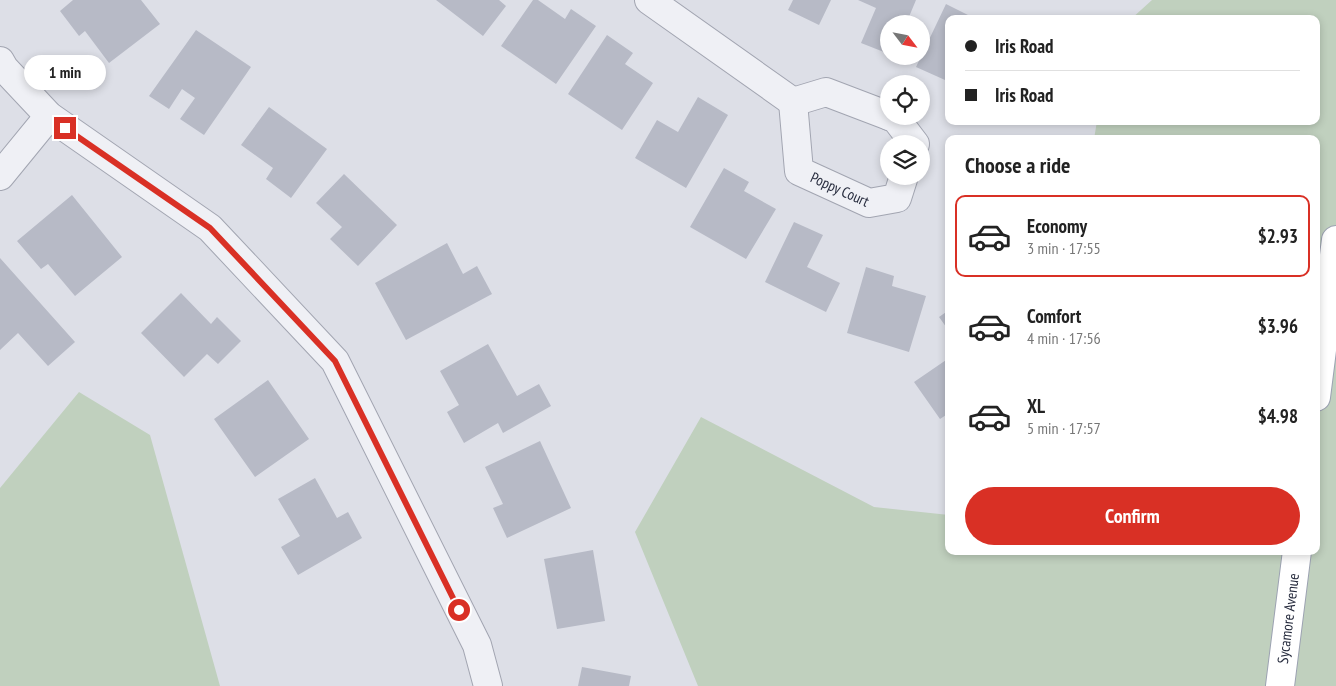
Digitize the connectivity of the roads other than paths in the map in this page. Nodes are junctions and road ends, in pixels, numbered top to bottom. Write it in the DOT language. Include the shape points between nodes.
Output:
graph roads {
  1 [pos="649,0"];
  2 [pos="0,61"];
  3 [pos="794,102"];
  4 [pos="880,113"];
  5 [pos="49,116"];
  6 [pos="901,125"];
  7 [pos="908,135"];
  8 [pos="0,176"];
  9 [pos="901,185"];
  10 [pos="1336,240"];
  11 [pos="1320,366"];
  12 [pos="1296,555"];
  13 [pos="488,686"];
  14 [pos="1280,686"];
  1 -- 3 [label="street"];
  2 -- 5 [label="street"];
  3 -- 4 [label="street" via="826,92"];
  3 -- 9 [label="street, Poppy Court" via="799,171 869,203 897,198"];
  5 -- 8 [label="street"];
  5 -- 13 [label="street" via="210,228 335,361 477,645"];
  6 -- 7 [label="street"];
  10 -- 11 [label="main road"];
  12 -- 14 [label="main road, Sycamore Avenue"];
}
